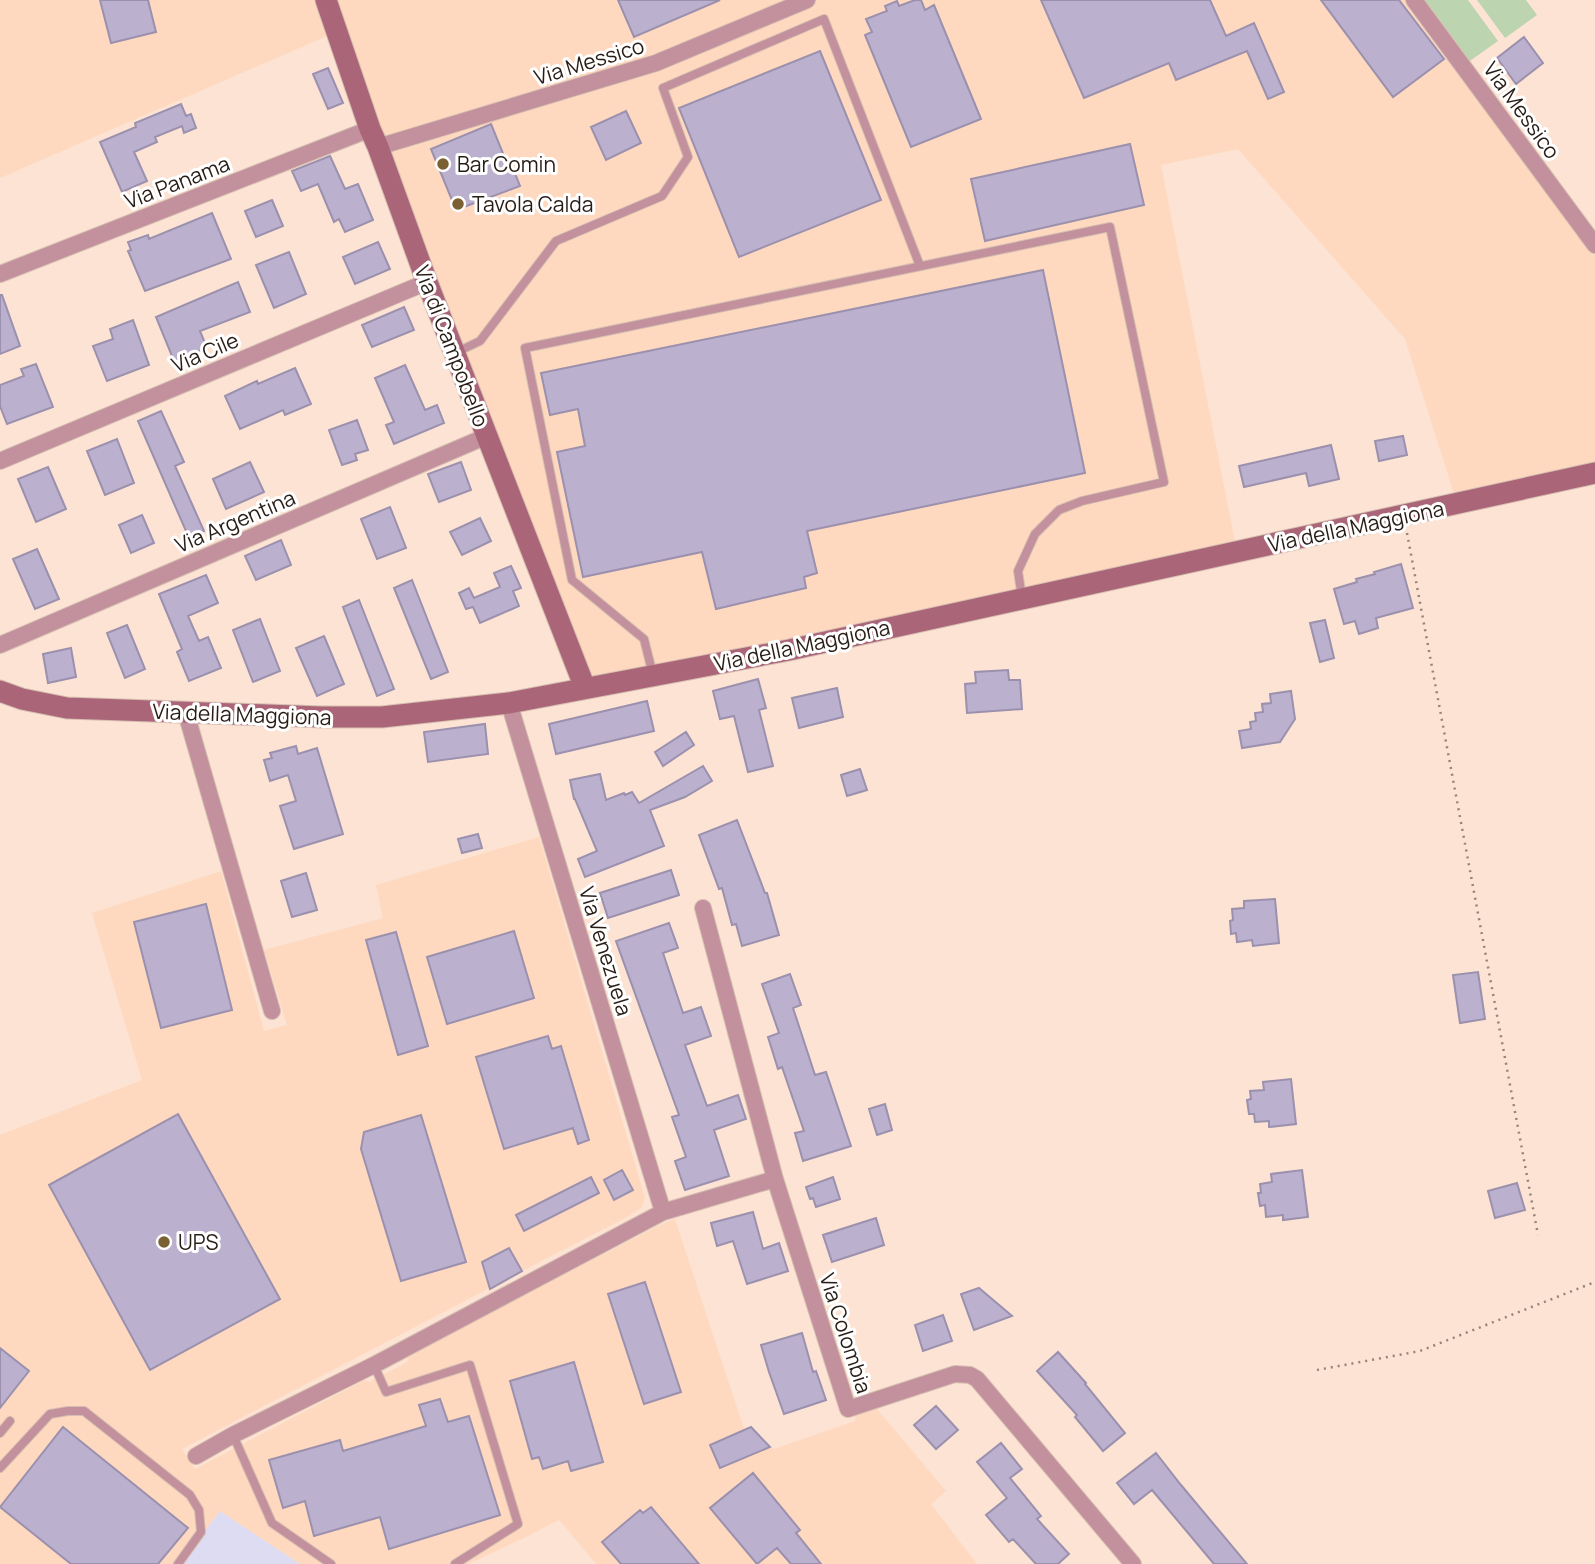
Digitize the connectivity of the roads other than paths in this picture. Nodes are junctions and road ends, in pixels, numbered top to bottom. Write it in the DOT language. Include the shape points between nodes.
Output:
graph roads {
  1 [pos="326,0"];
  2 [pos="807,0"];
  3 [pos="1414,0"];
  4 [pos="374,138"];
  5 [pos="1595,245"];
  6 [pos="920,266"];
  7 [pos="0,274"];
  8 [pos="427,282"];
  9 [pos="455,354"];
  10 [pos="486,436"];
  11 [pos="0,461"];
  12 [pos="1595,472"];
  13 [pos="1022,598"];
  14 [pos="0,645"];
  15 [pos="653,675"];
  16 [pos="585,688"];
  17 [pos="0,691"];
  18 [pos="509,703"];
  19 [pos="186,713"];
  20 [pos="703,908"];
  21 [pos="272,1011"];
  22 [pos="775,1179"];
  23 [pos="663,1212"];
  24 [pos="374,1365"];
  25 [pos="10,1422"];
  26 [pos="0,1433"];
  27 [pos="233,1435"];
  28 [pos="196,1456"];
  29 [pos="0,1468"];
  30 [pos="178,1564"];
  31 [pos="331,1564"];
  32 [pos="455,1564"];
  33 [pos="1133,1564"];
  1 -- 4 [label="street, Via di Campobello"];
  2 -- 4 [label="street, Via Messico" via="656,63"];
  3 -- 5 [label="street, Via Messico"];
  4 -- 7 [label="street, Via Panama"];
  4 -- 8 [label="street, Via di Campobello"];
  6 -- 9 [label="lane" via="824,19 663,88 688,157 662,196 556,241 480,341"];
  6 -- 13 [label="lane" via="1110,226 1164,482 1059,510 1035,534 1018,571"];
  6 -- 15 [label="lane" via="525,348 572,580 644,639"];
  8 -- 9 [label="street, Via di Campobello"];
  8 -- 11 [label="street, Via Cile"];
  9 -- 10 [label="street, Via di Campobello"];
  10 -- 14 [label="street, Via Argentina"];
  10 -- 16 [label="street, Via di Campobello"];
  12 -- 13 [label="street, Via della Maggiona"];
  13 -- 15 [label="street, Via della Maggiona"];
  15 -- 16 [label="street, Via della Maggiona"];
  16 -- 18 [label="street, Via della Maggiona"];
  17 -- 19 [label="street, Via della Maggiona" via="67,708"];
  18 -- 19 [label="street, Via della Maggiona" via="382,717"];
  18 -- 23 [label="street, Via Venezuela"];
  19 -- 21 [label="street"];
  20 -- 22 [label="street, Via Colombia"];
  22 -- 23 [label="street"];
  22 -- 33 [label="street, Via Colombia" via="848,1409 955,1374 970,1375"];
  23 -- 24 [label="street"];
  24 -- 27 [label="street"];
  24 -- 32 [label="lane" via="386,1392 470,1365 518,1524"];
  25 -- 26 [label="lane"];
  27 -- 28 [label="street"];
  27 -- 31 [label="lane" via="272,1523"];
  29 -- 30 [label="lane" via="50,1414 84,1410 190,1495 199,1510 201,1532"];
}
